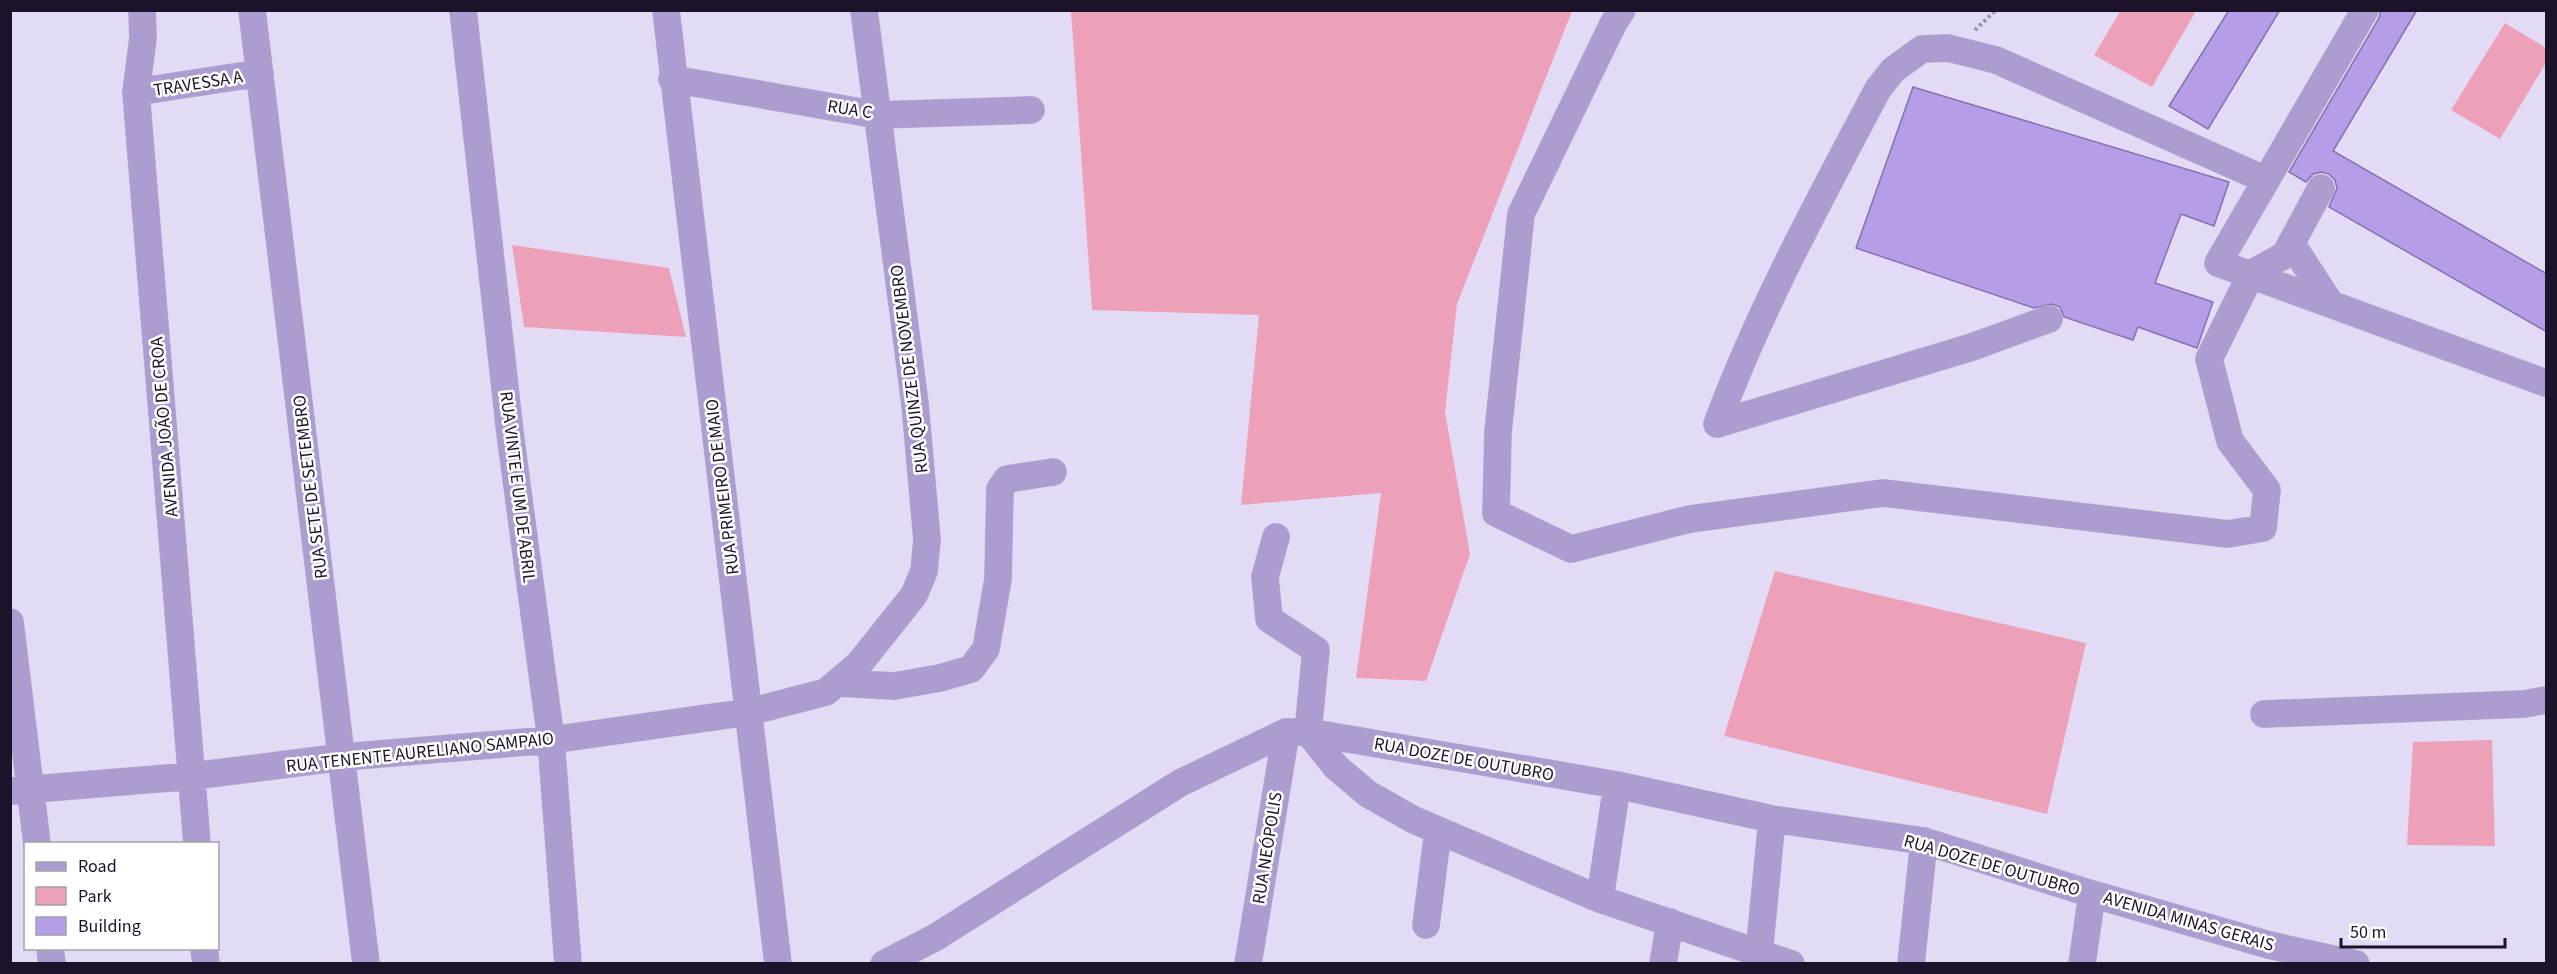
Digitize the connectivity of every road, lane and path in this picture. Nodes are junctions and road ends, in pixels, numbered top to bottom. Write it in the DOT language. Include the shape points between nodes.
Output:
graph roads {
  1 [pos="142,10"];
  2 [pos="252,10"];
  3 [pos="463,10"];
  4 [pos="666,10"];
  5 [pos="864,10"];
  6 [pos="1622,10"];
  7 [pos="2365,10"];
  8 [pos="260,73"];
  9 [pos="672,80"];
  10 [pos="136,92"];
  11 [pos="1031,110"];
  12 [pos="878,115"];
  13 [pos="2266,180"];
  14 [pos="2321,188"];
  15 [pos="2291,243"];
  16 [pos="2251,274"];
  17 [pos="2330,303"];
  18 [pos="2049,319"];
  19 [pos="2547,382"];
  20 [pos="1053,472"];
  21 [pos="1276,537"];
  22 [pos="10,622"];
  23 [pos="832,687"];
  24 [pos="2547,700"];
  25 [pos="749,712"];
  26 [pos="2264,714"];
  27 [pos="1297,732"];
  28 [pos="551,740"];
  29 [pos="343,758"];
  30 [pos="193,776"];
  31 [pos="1617,785"];
  32 [pos="20,789"];
  33 [pos="1772,819"];
  34 [pos="1438,831"];
  35 [pos="1924,841"];
  36 [pos="37,842"];
  37 [pos="197,842"];
  38 [pos="2092,894"];
  39 [pos="1599,899"];
  40 [pos="1670,922"];
  41 [pos="1426,925"];
  42 [pos="934,950"];
  43 [pos="1759,954"];
  44 [pos="366,963"];
  45 [pos="568,963"];
  46 [pos="778,963"];
  47 [pos="884,963"];
  48 [pos="1248,963"];
  49 [pos="1663,963"];
  50 [pos="1791,963"];
  51 [pos="1911,963"];
  52 [pos="2082,963"];
  53 [pos="2356,963"];
  1 -- 10 [label="street, AVENIDA JOÃO DE CROA" via="143,38"];
  2 -- 8 [label="street, RUA SETE DE SETEMBRO"];
  3 -- 28 [label="street, RUA VINTE E UM DE ABRIL" via="510,433"];
  4 -- 9 [label="street, RUA PRIMEIRO DE MAIO"];
  5 -- 12 [label="street, RUA QUINZE DE NOVEMBRO"];
  6 -- 16 [label="street" via="1521,214 1498,432 1496,513 1570,549 1690,519 1883,493 2228,534 2263,528 2267,490 2230,441 2209,359"];
  7 -- 13 [label="street"];
  8 -- 10 [label="street, TRAVESSA A"];
  8 -- 29 [label="street, RUA SETE DE SETEMBRO"];
  9 -- 12 [label="street, RUA C"];
  9 -- 25 [label="street, RUA PRIMEIRO DE MAIO"];
  10 -- 30 [label="street, AVENIDA JOÃO DE CROA"];
  11 -- 12 [label="street, RUA C"];
  12 -- 23 [label="street, RUA QUINZE DE NOVEMBRO" via="915,404 926,556 914,595 859,664"];
  13 -- 16 [label="street" via="2218,262"];
  13 -- 18 [label="street" via="1996,60 1948,48 1922,49 1893,70 1878,89 1794,248 1717,424 1972,347"];
  14 -- 15 [label="street"];
  15 -- 16 [label="street" via="2285,255"];
  15 -- 17 [label="street"];
  16 -- 17 [label="street"];
  17 -- 19 [label="street"];
  20 -- 23 [label="street" via="1007,478 1000,489 998,579 986,649 971,669 894,686"];
  21 -- 27 [label="street, RUA NEÓPOLIS" via="1265,577 1269,619 1316,650"];
  22 -- 32 [label="street"];
  23 -- 25 [label="street, RUA TENENTE AURELIANO SAMPAIO"];
  24 -- 26 [label="street"];
  25 -- 28 [label="street, RUA TENENTE AURELIANO SAMPAIO"];
  25 -- 46 [label="street, RUA PRIMEIRO DE MAIO"];
  27 -- 31 [label="street, RUA DOZE DE OUTUBRO"];
  27 -- 34 [label="street" via="1368,794"];
  27 -- 42 [label="street" via="1180,783"];
  27 -- 48 [label="street, RUA NEÓPOLIS"];
  28 -- 29 [label="street, RUA TENENTE AURELIANO SAMPAIO"];
  28 -- 45 [label="street, RUA VINTE E UM DE ABRIL"];
  29 -- 30 [label="street, RUA TENENTE AURELIANO SAMPAIO"];
  29 -- 44 [label="street, RUA SETE DE SETEMBRO"];
  30 -- 32 [label="street, RUA TENENTE AURELIANO SAMPAIO"];
  30 -- 37 [label="street, AVENIDA JOÃO DE CROA"];
  31 -- 33 [label="street, RUA DOZE DE OUTUBRO"];
  31 -- 39 [label="street"];
  32 -- 36 [label="street"];
  33 -- 35 [label="street, RUA DOZE DE OUTUBRO"];
  33 -- 43 [label="street"];
  34 -- 39 [label="street"];
  34 -- 41 [label="street"];
  35 -- 38 [label="street, RUA DOZE DE OUTUBRO"];
  35 -- 51 [label="street"];
  38 -- 52 [label="street"];
  38 -- 53 [label="street, AVENIDA MINAS GERAIS" via="2269,945"];
  39 -- 40 [label="street"];
  40 -- 43 [label="street"];
  40 -- 49 [label="street"];
  42 -- 47 [label="street"];
  43 -- 50 [label="street"];
}
